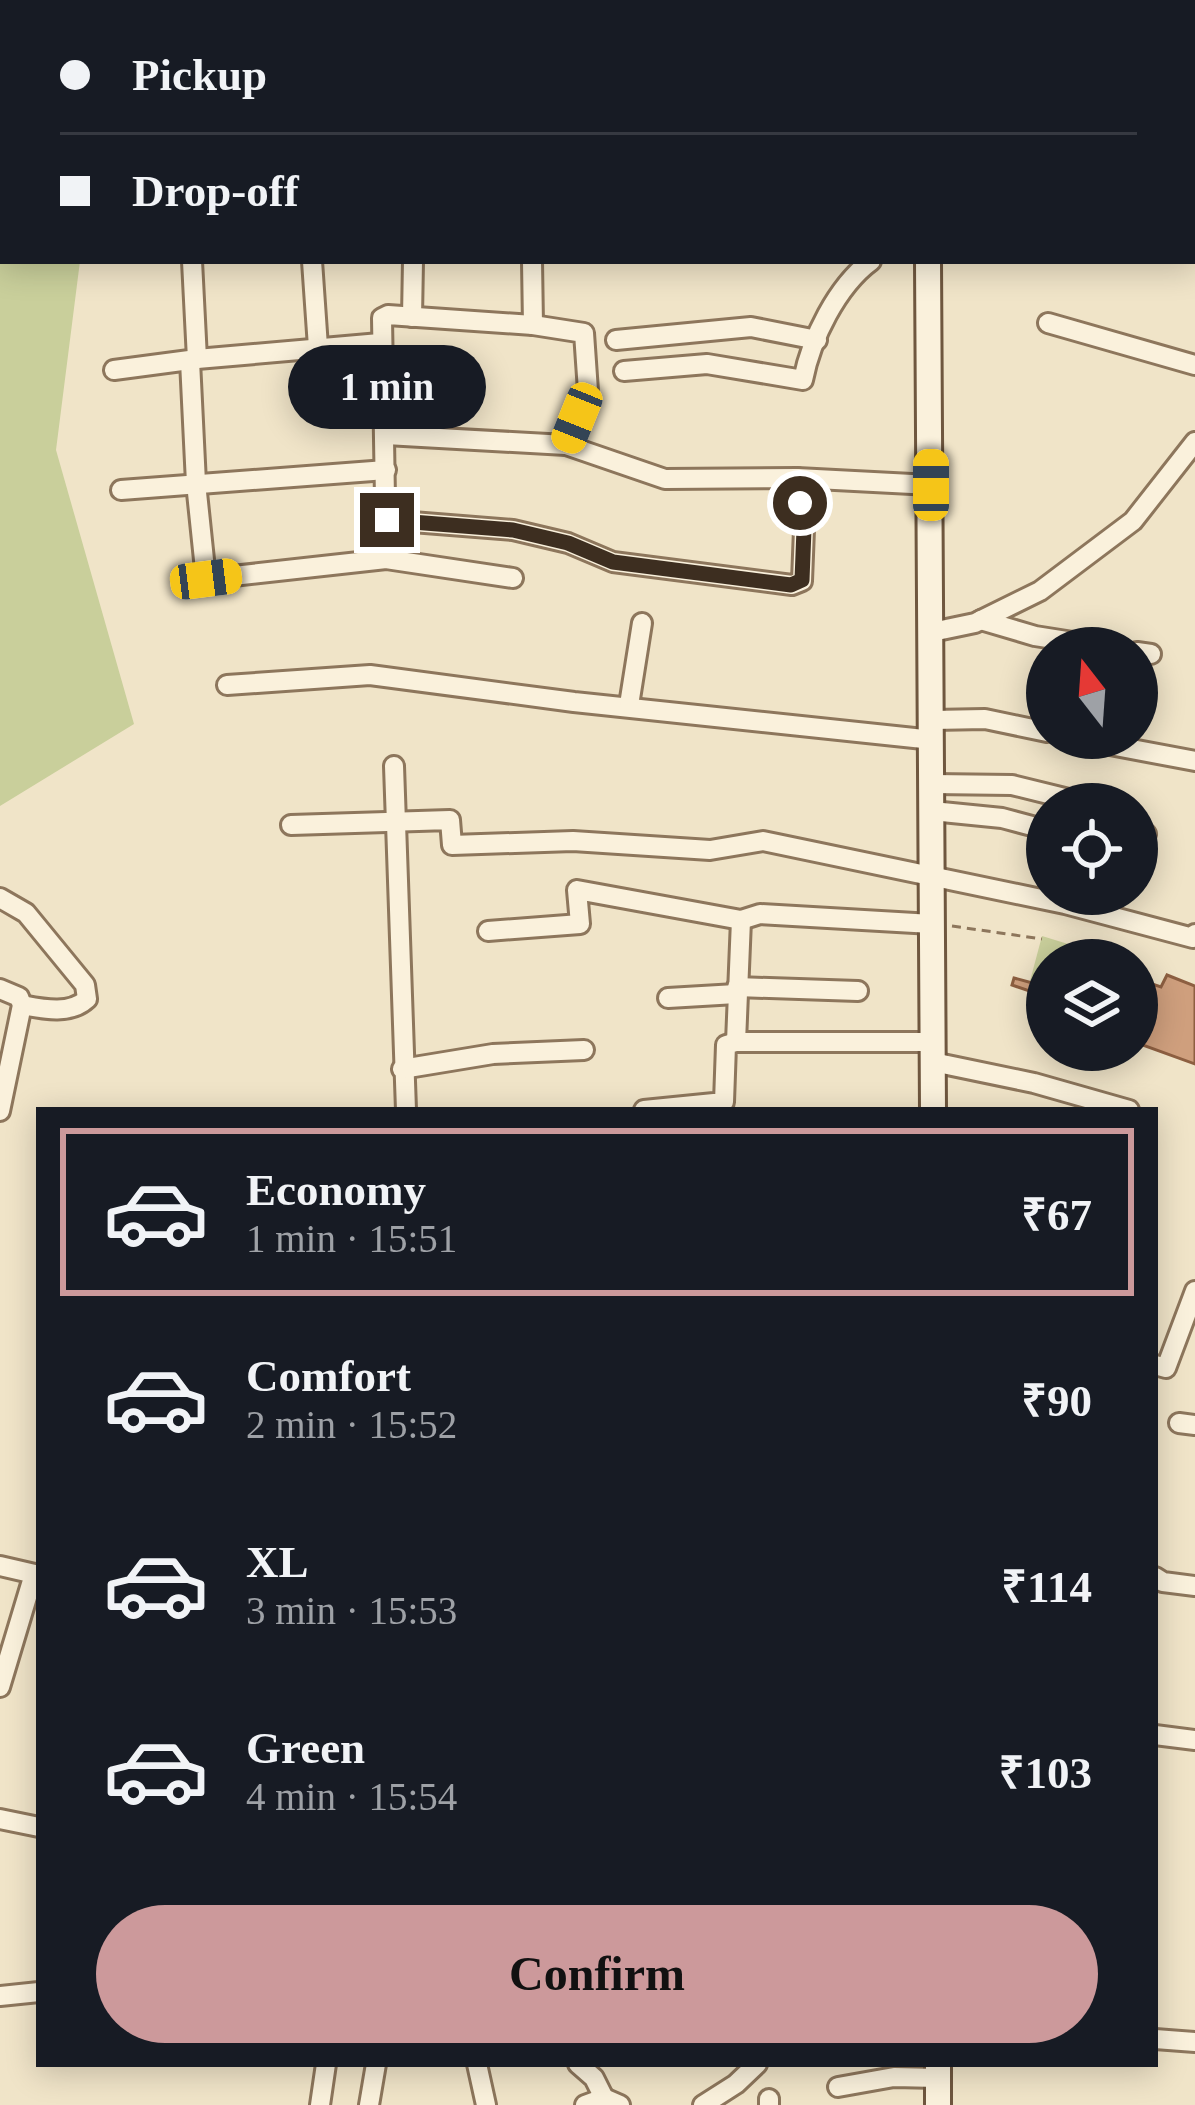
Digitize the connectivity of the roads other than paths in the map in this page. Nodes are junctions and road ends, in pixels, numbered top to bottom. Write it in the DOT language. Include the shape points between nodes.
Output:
graph roads {
  1 [pos="192,264"];
  2 [pos="312,264"];
  3 [pos="413,264"];
  4 [pos="532,264"];
  5 [pos="867,264"];
  6 [pos="928,264"];
  7 [pos="412,316"];
  8 [pos="1048,323"];
  9 [pos="533,325"];
  10 [pos="616,340"];
  11 [pos="817,340"];
  12 [pos="380,343"];
  13 [pos="317,347"];
  14 [pos="193,360"];
  15 [pos="1195,365"];
  16 [pos="114,370"];
  17 [pos="624,371"];
  18 [pos="386,435"];
  19 [pos="1195,442"];
  20 [pos="566,445"];
  21 [pos="386,470"];
  22 [pos="797,478"];
  23 [pos="196,482"];
  24 [pos="931,485"];
  25 [pos="121,490"];
  26 [pos="387,520"];
  27 [pos="386,559"];
  28 [pos="513,578"];
  29 [pos="981,620"];
  30 [pos="642,622"];
  31 [pos="932,632"];
  32 [pos="1026,633"];
  33 [pos="227,686"];
  34 [pos="629,705"];
  35 [pos="1026,728"];
  36 [pos="933,730"];
  37 [pos="1158,754"];
  38 [pos="1195,761"];
  39 [pos="394,766"];
  40 [pos="933,784"];
  41 [pos="1026,788"];
  42 [pos="932,812"];
  43 [pos="394,822"];
  44 [pos="1026,824"];
  45 [pos="291,825"];
  46 [pos="932,878"];
  47 [pos="0,898"];
  48 [pos="741,920"];
  49 [pos="932,923"];
  50 [pos="488,931"];
  51 [pos="1195,934"];
  52 [pos="0,989"];
  53 [pos="737,991"];
  54 [pos="858,991"];
  55 [pos="668,998"];
  56 [pos="22,1005"];
  57 [pos="7,1033"];
  58 [pos="736,1042"];
  59 [pos="584,1050"];
  60 [pos="933,1052"];
  61 [pos="402,1069"];
  62 [pos="406,1107"];
  63 [pos="674,1107"];
  64 [pos="933,1107"];
  65 [pos="1118,1107"];
  66 [pos="0,1111"];
  67 [pos="1195,1291"];
  68 [pos="1158,1366"];
  69 [pos="0,1565"];
  70 [pos="36,1575"];
  71 [pos="1158,1579"];
  72 [pos="1195,1586"];
  73 [pos="0,1688"];
  74 [pos="1158,1735"];
  75 [pos="1195,1741"];
  76 [pos="0,1819"];
  77 [pos="36,1826"];
  78 [pos="36,1992"];
  79 [pos="0,1996"];
  80 [pos="1158,2039"];
  81 [pos="1195,2042"];
  82 [pos="326,2067"];
  83 [pos="375,2067"];
  84 [pos="478,2067"];
  85 [pos="581,2067"];
  86 [pos="753,2067"];
  87 [pos="938,2071"];
  88 [pos="838,2087"];
  89 [pos="612,2102"];
  90 [pos="711,2103"];
  91 [pos="320,2105"];
  92 [pos="369,2105"];
  93 [pos="486,2105"];
  94 [pos="584,2105"];
  95 [pos="938,2105"];
  1 -- 14 [label="street"];
  2 -- 13 [label="street"];
  3 -- 7 [label="street"];
  4 -- 9 [label="street"];
  5 -- 11 [label="street"];
  6 -- 24 [label="main road"];
  7 -- 9 [label="street"];
  7 -- 12 [label="street" via="382,318"];
  8 -- 15 [label="street"];
  9 -- 20 [label="street" via="584,333 588,391"];
  10 -- 11 [label="street" via="751,327"];
  11 -- 17 [label="street" via="803,380 706,364"];
  12 -- 13 [label="street"];
  12 -- 18 [label="street"];
  13 -- 14 [label="street"];
  14 -- 16 [label="street"];
  14 -- 23 [label="street"];
  18 -- 20 [label="street"];
  18 -- 21 [label="street"];
  19 -- 29 [label="street" via="1133,521 1040,591"];
  20 -- 22 [label="street" via="665,479"];
  21 -- 23 [label="street"];
  21 -- 26 [label="street"];
  22 -- 24 [label="street"];
  22 -- 26 [label="street" via="802,580 791,585 613,562 513,530"];
  23 -- 25 [label="street"];
  23 -- 27 [label="street" via="206,579"];
  24 -- 31 [label="main road"];
  26 -- 27 [label="street"];
  27 -- 28 [label="street"];
  29 -- 31 [label="street"];
  29 -- 32 [label="street"];
  30 -- 34 [label="street"];
  31 -- 36 [label="main road"];
  33 -- 34 [label="street" via="370,675"];
  34 -- 36 [label="street"];
  35 -- 36 [label="street" via="986,719"];
  36 -- 40 [label="main road"];
  37 -- 38 [label="street"];
  39 -- 43 [label="street"];
  40 -- 41 [label="street"];
  40 -- 42 [label="main road"];
  42 -- 44 [label="street"];
  42 -- 46 [label="main road"];
  43 -- 45 [label="street"];
  43 -- 46 [label="street" via="450,820 452,845 579,841 710,850 763,841"];
  43 -- 61 [label="street"];
  46 -- 49 [label="main road"];
  46 -- 51 [label="street"];
  47 -- 56 [label="street" via="26,914 85,985 87,999 78,1007"];
  48 -- 49 [label="street" via="760,914"];
  48 -- 50 [label="street" via="577,890 580,924"];
  48 -- 53 [label="street"];
  49 -- 60 [label="main road"];
  52 -- 56 [label="street"];
  53 -- 54 [label="street"];
  53 -- 55 [label="street"];
  53 -- 58 [label="street"];
  56 -- 57 [label="street"];
  57 -- 66 [label="street"];
  58 -- 60 [label="street"];
  58 -- 63 [label="street" via="726,1046 724,1102"];
  59 -- 61 [label="street"];
  60 -- 64 [label="main road"];
  60 -- 65 [label="street"];
  61 -- 62 [label="street"];
  67 -- 68 [label="street" via="1166,1368"];
  69 -- 70 [label="street"];
  70 -- 73 [label="street"];
  71 -- 72 [label="street"];
  74 -- 75 [label="street"];
  76 -- 77 [label="street"];
  78 -- 79 [label="street"];
  80 -- 81 [label="street"];
  82 -- 91 [label="street"];
  83 -- 92 [label="street"];
  84 -- 93 [label="street"];
  85 -- 89 [label="street"];
  86 -- 90 [label="street"];
  87 -- 88 [label="street"];
  87 -- 95 [label="main road"];
  89 -- 94 [label="street"];
}
